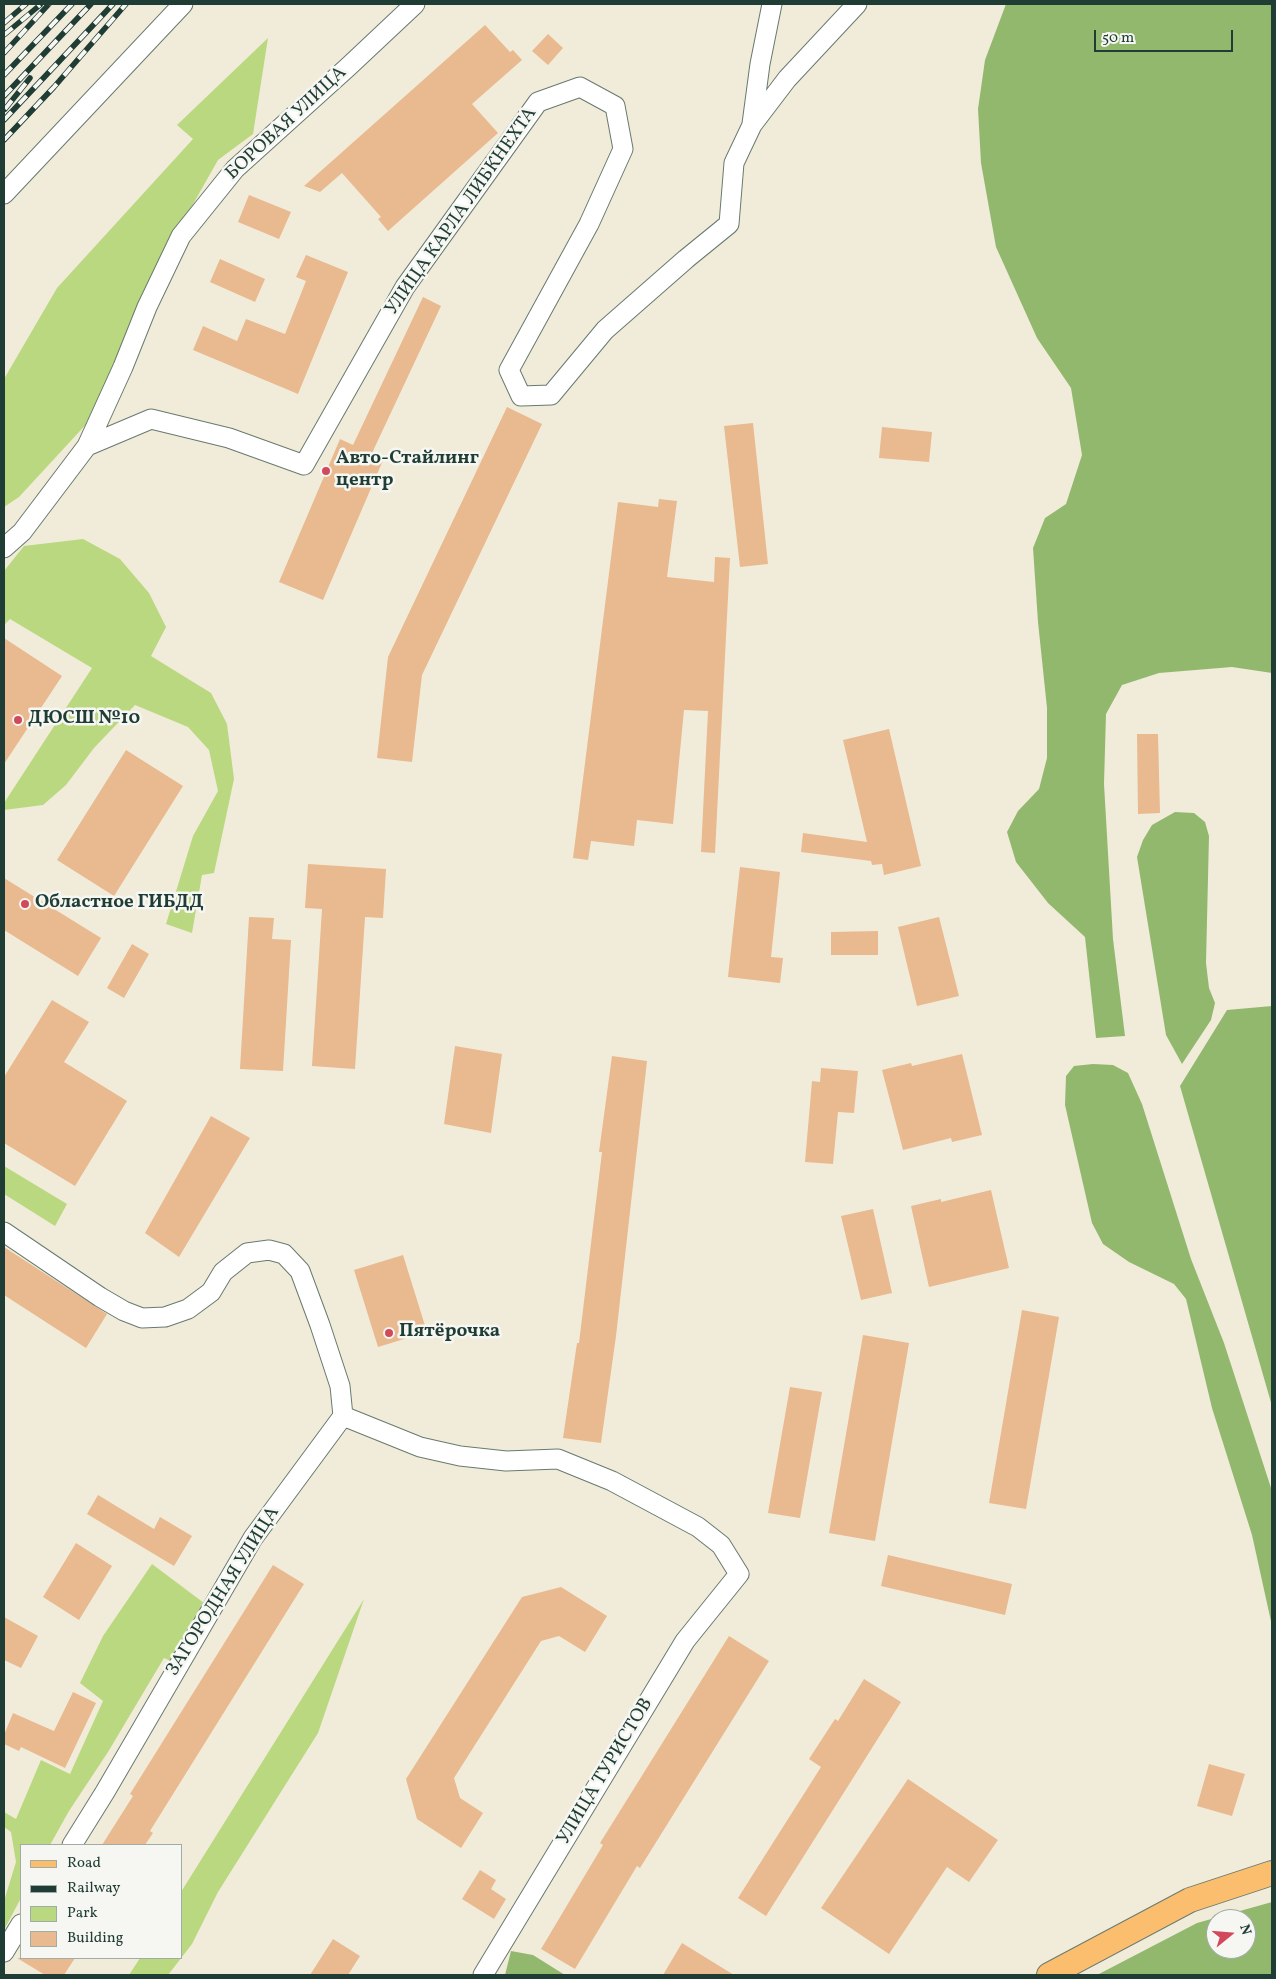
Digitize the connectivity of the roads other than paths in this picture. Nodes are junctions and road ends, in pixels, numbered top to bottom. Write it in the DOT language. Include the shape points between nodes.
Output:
graph roads {
  1 [pos="183,4"];
  2 [pos="415,4"];
  3 [pos="772,4"];
  4 [pos="857,4"];
  5 [pos="752,125"];
  6 [pos="4,194"];
  7 [pos="87,446"];
  8 [pos="4,548"];
  9 [pos="4,1232"];
  10 [pos="343,1416"];
  11 [pos="73,1844"];
  12 [pos="1272,1873"];
  13 [pos="20,1926"];
  14 [pos="4,1952"];
  15 [pos="483,1975"];
  16 [pos="1049,1975"];
  1 -- 6 [label="street"];
  2 -- 7 [label="street, БОРОВАЯ УЛИЦА" via="235,169 181,236"];
  3 -- 5 [label="street"];
  4 -- 5 [label="street" via="787,79"];
  5 -- 7 [label="street, УЛИЦА КАРЛА ЛИБКНЕХТА" via="734,163 729,224 605,330 551,395 521,396 509,370 589,224 623,150 616,106 580,86 538,102 405,287 304,465 229,438 151,419"];
  7 -- 8 [label="street" via="22,532"];
  9 -- 10 [label="street" via="100,1297 142,1318 165,1317 188,1309 211,1292 222,1272 247,1253 269,1250 284,1254 300,1271 320,1325 340,1386"];
  10 -- 11 [label="street, ЗАГОРОДНАЯ УЛИЦА" via="253,1538"];
  10 -- 15 [label="street, УЛИЦА ТУРИСТОВ" via="420,1447 460,1456 506,1461 558,1459 612,1482 698,1527 720,1546 739,1574 685,1641"];
  12 -- 16 [label="main road" via="1190,1900"];
  13 -- 14 [label="street"];
}
